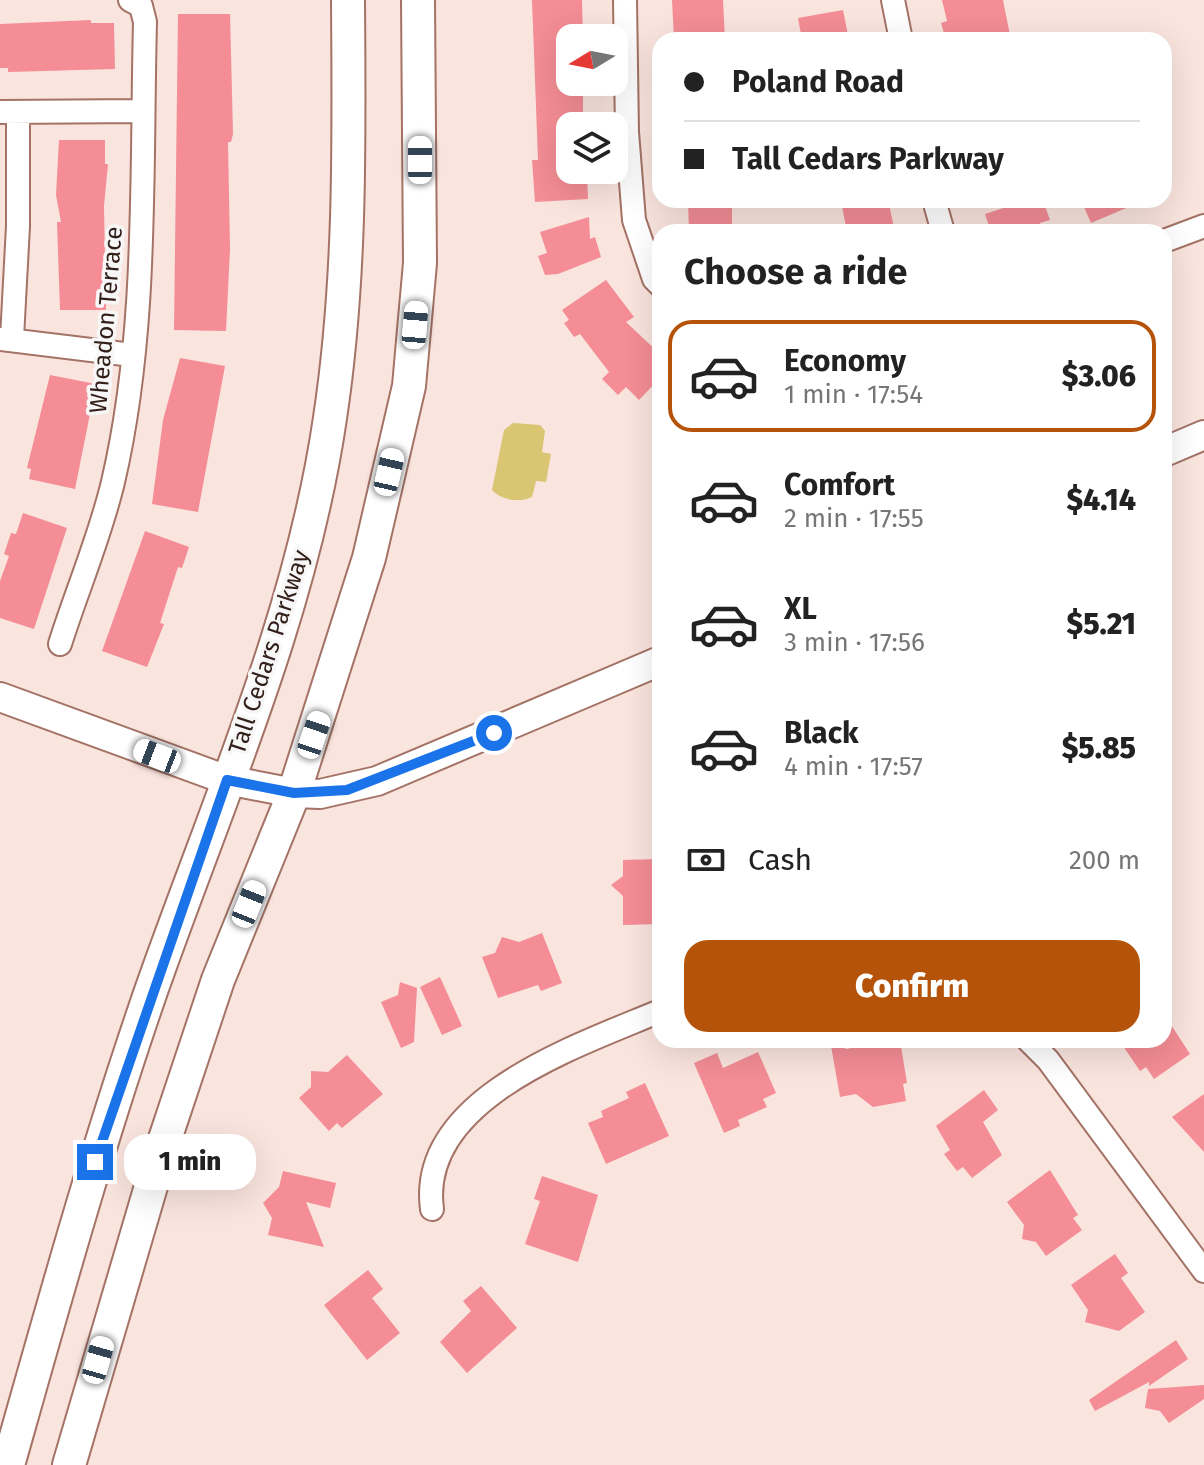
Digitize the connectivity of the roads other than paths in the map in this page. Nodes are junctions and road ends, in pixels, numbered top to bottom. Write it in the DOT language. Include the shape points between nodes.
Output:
graph roads {
  1 [pos="130,0"];
  2 [pos="348,0"];
  3 [pos="418,0"];
  4 [pos="625,0"];
  5 [pos="893,0"];
  6 [pos="899,32"];
  7 [pos="143,111"];
  8 [pos="9,113"];
  9 [pos="9,226"];
  10 [pos="1204,226"];
  11 [pos="1172,238"];
  12 [pos="652,273"];
  13 [pos="6,338"];
  14 [pos="132,355"];
  15 [pos="1204,435"];
  16 [pos="1172,449"];
  17 [pos="60,644"];
  18 [pos="652,664"];
  19 [pos="0,697"];
  20 [pos="227,780"];
  21 [pos="294,793"];
  22 [pos="652,1014"];
  23 [pos="1036,1048"];
  24 [pos="432,1209"];
  25 [pos="1204,1271"];
  26 [pos="8,1465"];
  27 [pos="69,1465"];
  1 -- 7 [label="street, Wheadon Terrace" via="141,6 145,22"];
  2 -- 20 [label="main road, Tall Cedars Parkway" via="344,297 330,420 281,627"];
  3 -- 21 [label="main road" via="420,263 409,386 369,558"];
  4 -- 12 [label="street" via="634,220"];
  5 -- 6 [label="street"];
  7 -- 8 [label="street"];
  7 -- 14 [label="street, Wheadon Terrace" via="142,238"];
  8 -- 9 [label="street"];
  9 -- 13 [label="street"];
  10 -- 11 [label="street"];
  13 -- 14 [label="street"];
  14 -- 17 [label="street, Wheadon Terrace" via="112,483"];
  15 -- 16 [label="street"];
  18 -- 21 [label="street" via="377,781 347,790"];
  19 -- 20 [label="street"];
  20 -- 21 [label="street"];
  20 -- 26 [label="main road, Tall Cedars Parkway" via="110,1112"];
  21 -- 27 [label="main road" via="213,994"];
  22 -- 24 [label="street" via="553,1056 484,1100 436,1160 429,1186"];
  23 -- 25 [label="street"];
}
